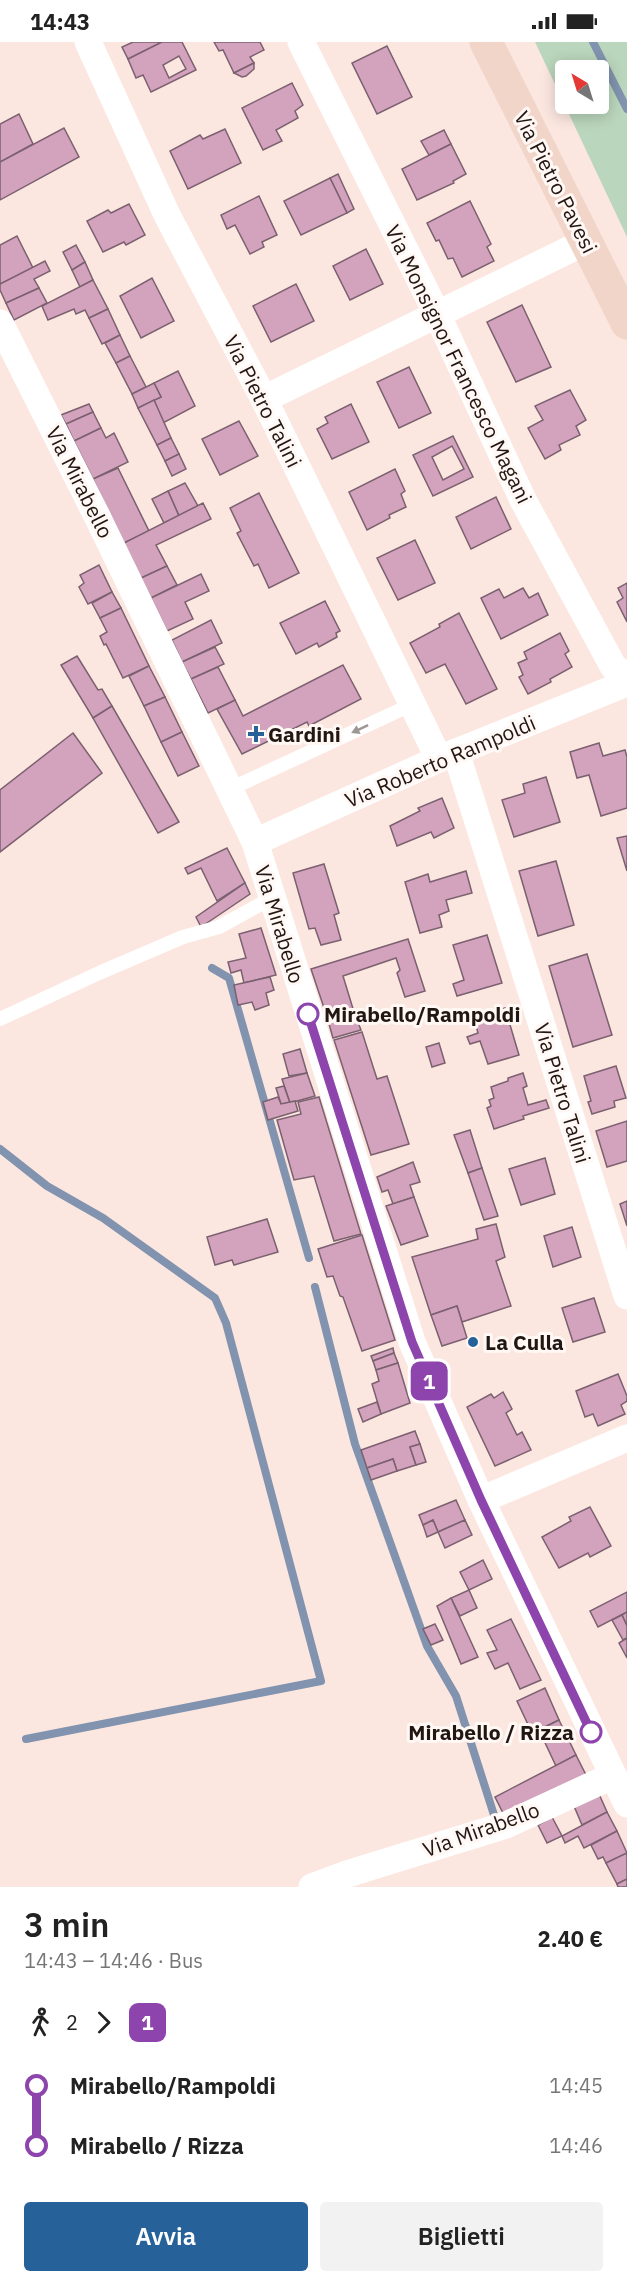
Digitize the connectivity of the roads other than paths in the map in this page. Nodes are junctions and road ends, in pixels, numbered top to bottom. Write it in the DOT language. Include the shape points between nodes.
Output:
graph roads {
  1 [pos="88,42"];
  2 [pos="301,42"];
  3 [pos="486,42"];
  4 [pos="587,241"];
  5 [pos="437,314"];
  6 [pos="0,323"];
  7 [pos="627,323"];
  8 [pos="264,399"];
  9 [pos="627,678"];
  10 [pos="627,683"];
  11 [pos="413,705"];
  12 [pos="447,755"];
  13 [pos="230,789"];
  14 [pos="255,842"];
  15 [pos="272,898"];
  16 [pos="0,1019"];
  17 [pos="627,1296"];
  18 [pos="627,1438"];
  19 [pos="481,1500"];
  20 [pos="612,1776"];
  21 [pos="627,1804"];
  22 [pos="312,1887"];
  1 -- 8 [label="street, Via Pietro Talini" via="167,215"];
  2 -- 5 [label="street, Via Monsignor Francesco Magani"];
  3 -- 4 [label="street, Via Pietro Pavesi"];
  4 -- 5 [label="street"];
  4 -- 7 [label="street, Via Pietro Pavesi"];
  5 -- 8 [label="street"];
  5 -- 9 [label="street, Via Monsignor Francesco Magani" via="523,500 614,666"];
  6 -- 13 [label="street, Via Mirabello"];
  8 -- 11 [label="street, Via Pietro Talini"];
  10 -- 12 [label="street, Via Roberto Rampoldi"];
  11 -- 12 [label="street, Via Pietro Talini"];
  11 -- 13 [label="lane, one-way"];
  12 -- 14 [label="street, Via Roberto Rampoldi"];
  12 -- 17 [label="street, Via Pietro Talini"];
  13 -- 14 [label="street, Via Mirabello"];
  14 -- 15 [label="street, Via Mirabello"];
  15 -- 16 [label="lane" via="219,927 183,937"];
  15 -- 19 [label="street, Via Mirabello" via="412,1342"];
  18 -- 19 [label="street"];
  19 -- 20 [label="street, Via Mirabello"];
  20 -- 21 [label="street, Via Mirabello"];
  20 -- 22 [label="street, Via Mirabello" via="506,1825"];
}
